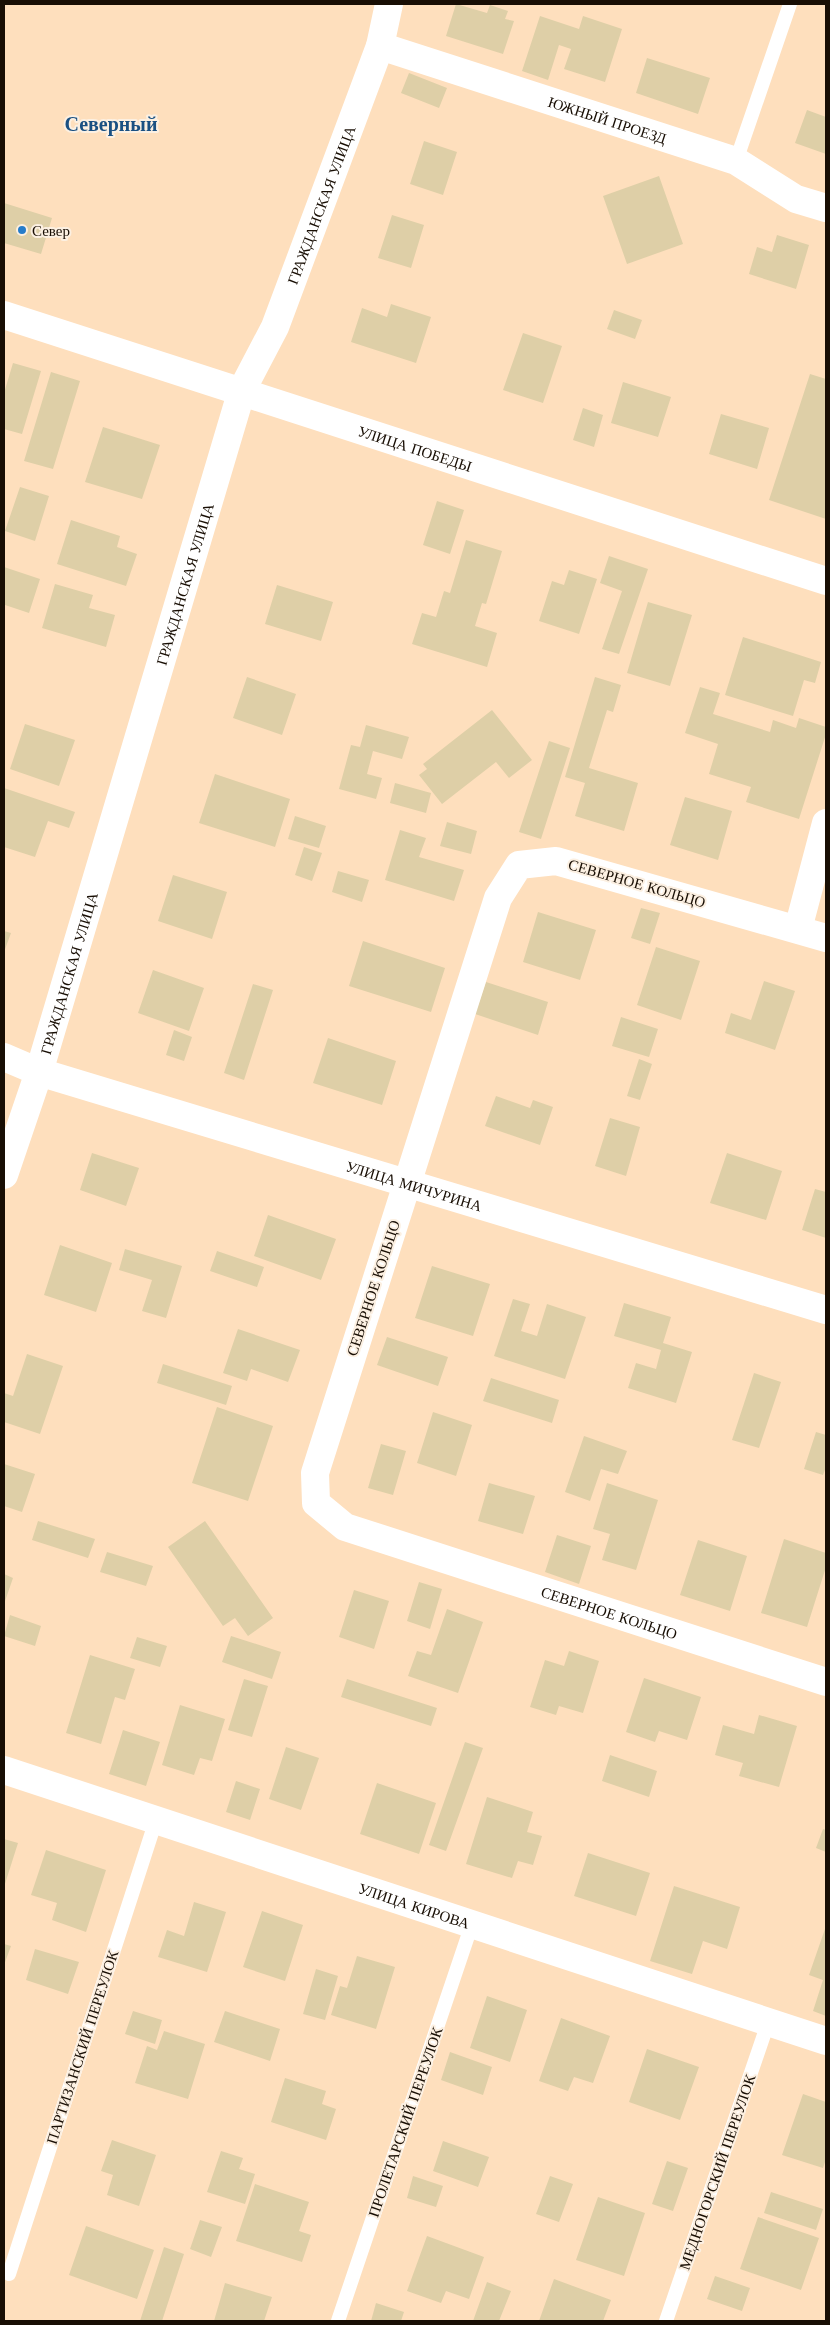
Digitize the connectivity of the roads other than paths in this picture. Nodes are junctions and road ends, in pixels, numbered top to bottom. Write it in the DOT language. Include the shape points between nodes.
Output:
graph roads {
  1 [pos="389,4"];
  2 [pos="790,4"];
  3 [pos="380,46"];
  4 [pos="736,161"];
  5 [pos="826,208"];
  6 [pos="4,314"];
  7 [pos="242,390"];
  8 [pos="826,581"];
  9 [pos="826,823"];
  10 [pos="798,929"];
  11 [pos="826,938"];
  12 [pos="4,1057"];
  13 [pos="39,1072"];
  14 [pos="4,1175"];
  15 [pos="407,1184"];
  16 [pos="826,1310"];
  17 [pos="826,1682"];
  18 [pos="4,1770"];
  19 [pos="156,1820"];
  20 [pos="472,1924"];
  21 [pos="768,2023"];
  22 [pos="826,2041"];
  23 [pos="9,2274"];
  24 [pos="338,2321"];
  25 [pos="666,2321"];
  1 -- 3 [label="street, ГРАЖДАНСКАЯ УЛИЦА"];
  2 -- 4 [label="lane"];
  3 -- 4 [label="street, ЮЖНЫЙ ПРОЕЗД"];
  3 -- 7 [label="street, ГРАЖДАНСКАЯ УЛИЦА" via="275,327"];
  4 -- 5 [label="street, ЮЖНЫЙ ПРОЕЗД" via="796,199"];
  6 -- 7 [label="street, УЛИЦА ПОБЕДЫ"];
  7 -- 8 [label="street, УЛИЦА ПОБЕДЫ"];
  7 -- 13 [label="street, ГРАЖДАНСКАЯ УЛИЦА"];
  9 -- 10 [label="street"];
  10 -- 11 [label="street, СЕВЕРНОЕ КОЛЬЦО"];
  10 -- 15 [label="street, СЕВЕРНОЕ КОЛЬЦО" via="556,860 519,865 498,898"];
  12 -- 13 [label="street, УЛИЦА МИЧУРИНА"];
  13 -- 14 [label="street, ГРАЖДАНСКАЯ УЛИЦА"];
  13 -- 15 [label="street, УЛИЦА МИЧУРИНА"];
  15 -- 16 [label="street, УЛИЦА МИЧУРИНА"];
  15 -- 17 [label="street, СЕВЕРНОЕ КОЛЬЦО" via="315,1473 316,1503 346,1527"];
  18 -- 19 [label="street, УЛИЦА КИРОВА"];
  19 -- 20 [label="street, УЛИЦА КИРОВА"];
  19 -- 23 [label="lane, ПАРТИЗАНСКИЙ ПЕРЕУЛОК"];
  20 -- 21 [label="street, УЛИЦА КИРОВА"];
  20 -- 24 [label="lane, ПРОЛЕТАРСКИЙ ПЕРЕУЛОК"];
  21 -- 22 [label="street, УЛИЦА КИРОВА"];
  21 -- 25 [label="lane, МЕДНОГОРСКИЙ ПЕРЕУЛОК"];
}
